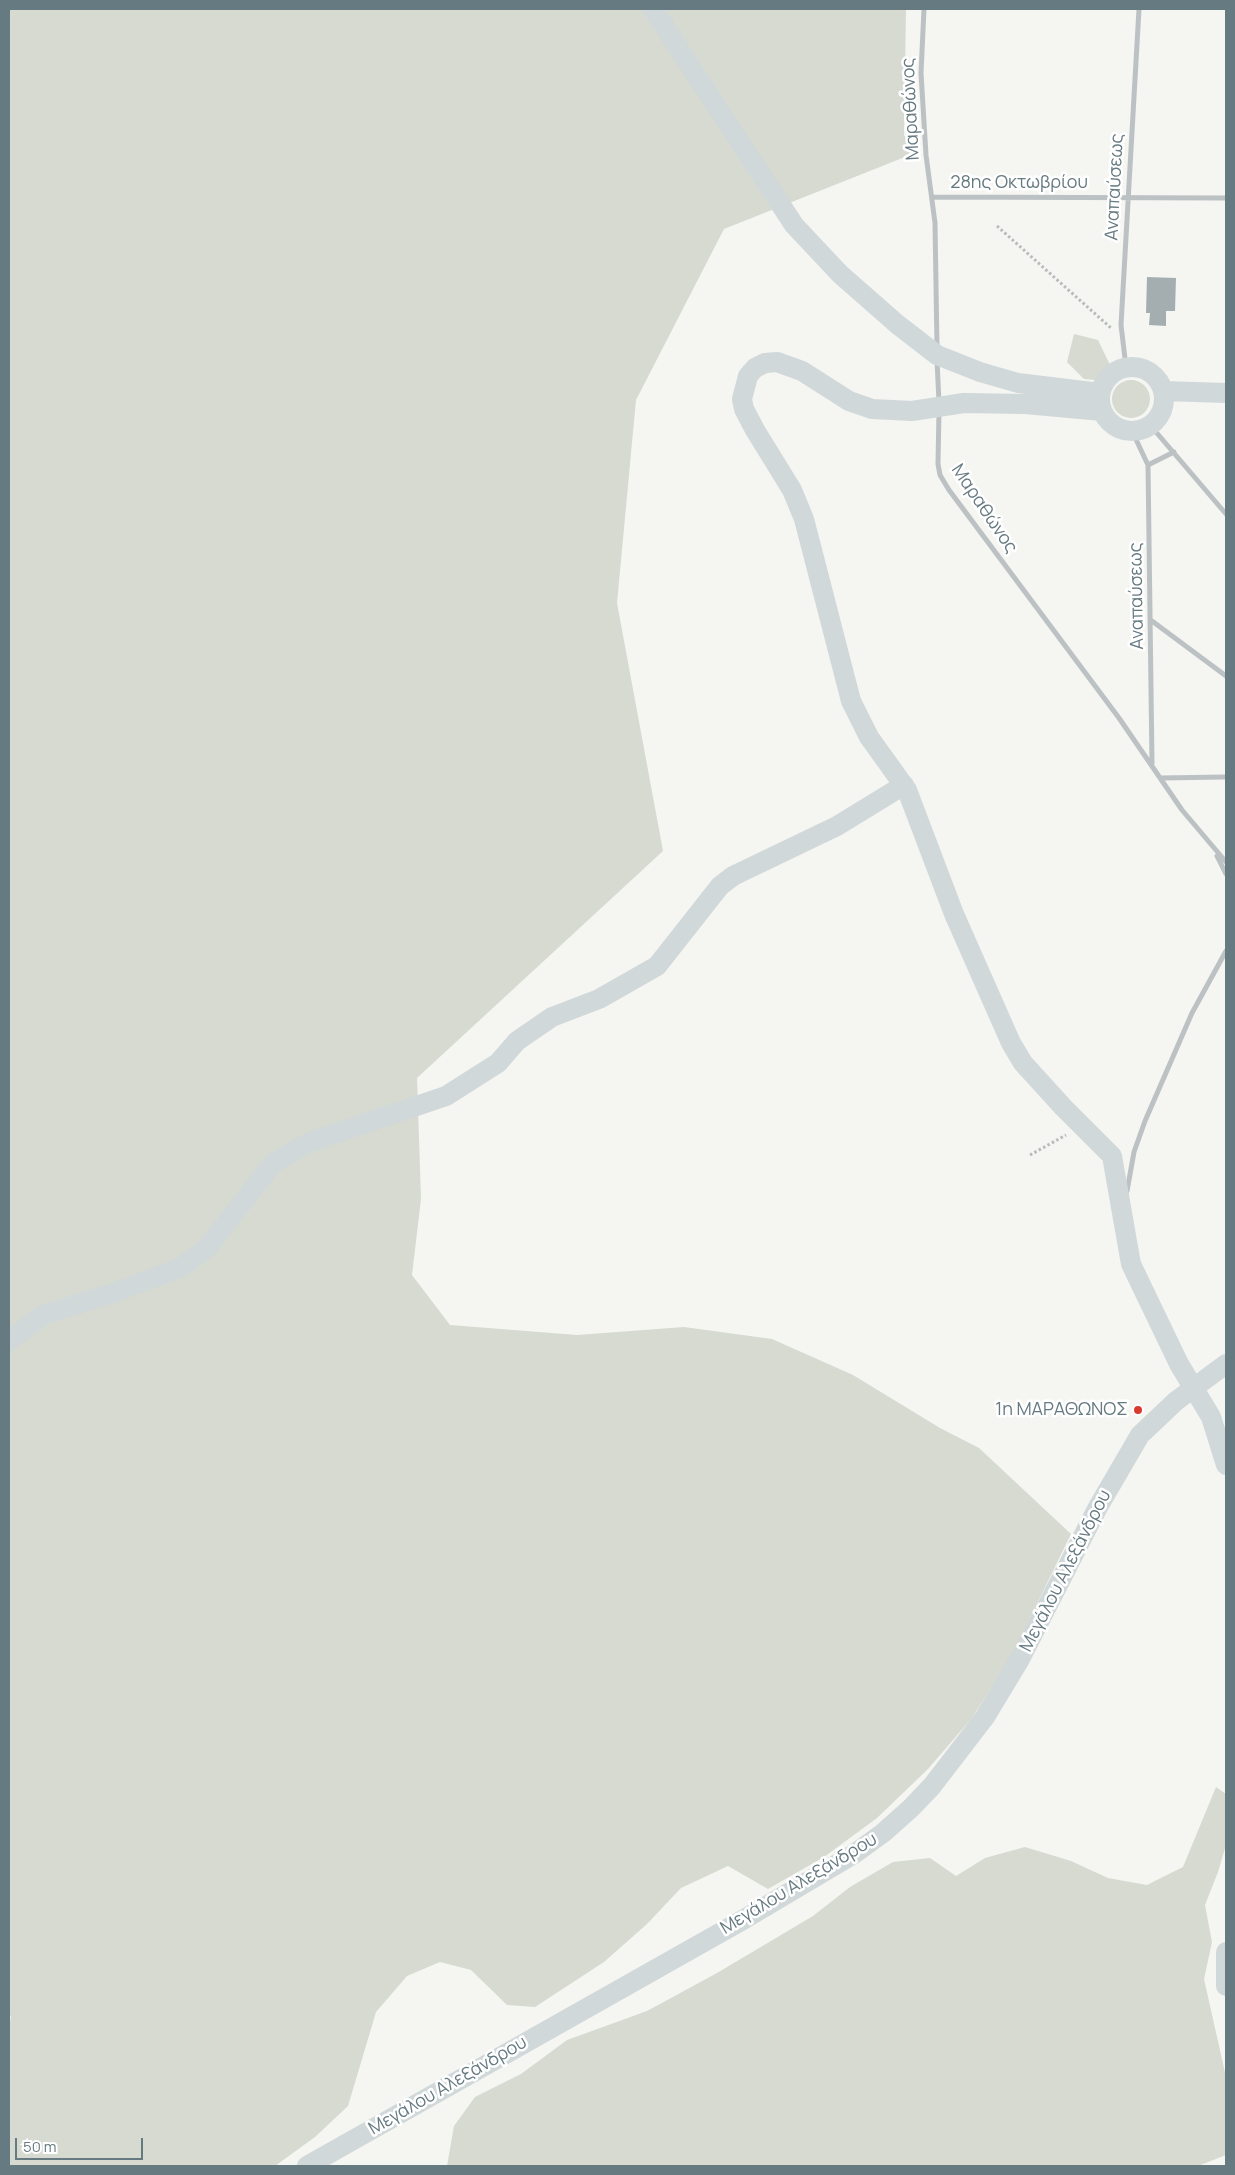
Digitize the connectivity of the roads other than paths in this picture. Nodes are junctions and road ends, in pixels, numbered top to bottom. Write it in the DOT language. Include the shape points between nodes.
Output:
graph roads {
  1 [pos="653,9"];
  2 [pos="924,9"];
  3 [pos="1139,9"];
  4 [pos="932,197"];
  5 [pos="1128,197"];
  6 [pos="1226,198"];
  7 [pos="937,355"];
  8 [pos="1126,367"];
  9 [pos="1163,391"];
  10 [pos="1226,393"];
  11 [pos="1101,402"];
  12 [pos="939,408"];
  13 [pos="1141,428"];
  14 [pos="1174,452"];
  15 [pos="1148,464"];
  16 [pos="1226,514"];
  17 [pos="1152,621"];
  18 [pos="1226,676"];
  19 [pos="1152,763"];
  20 [pos="1226,777"];
  21 [pos="1160,778"];
  22 [pos="904,785"];
  23 [pos="1215,851"];
  24 [pos="1226,862"];
  25 [pos="1226,874"];
  26 [pos="1226,951"];
  27 [pos="1122,1216"];
  28 [pos="9,1341"];
  29 [pos="1226,1364"];
  30 [pos="1194,1386"];
  31 [pos="1226,1465"];
  32 [pos="1226,1952"];
  33 [pos="1226,1986"];
  34 [pos="307,2166"];
  1 -- 7 [label="street" via="794,225 840,274"];
  2 -- 4 [label="street, Μαραθώνος" via="921,73"];
  3 -- 5 [label="street, Αναπαύσεως"];
  4 -- 5 [label="street, 28ης Οκτωβρίου"];
  4 -- 7 [label="street, Μαραθώνος"];
  5 -- 6 [label="street, 28ης Οκτωβρίου"];
  5 -- 8 [label="street, Αναπαύσεως" via="1122,339"];
  7 -- 11 [label="street" via="980,372"];
  7 -- 12 [label="street, Μαραθώνος"];
  8 -- 9 [label="street" via="1149,372"];
  8 -- 11 [label="street" via="1106,379"];
  9 -- 10 [label="street"];
  9 -- 13 [label="street" via="1162,410"];
  11 -- 12 [label="street" via="964,403"];
  11 -- 13 [label="street" via="1114,425"];
  12 -- 19 [label="street, Μαραθώνος" via="938,464 945,482"];
  12 -- 22 [label="street" via="899,412 862,407 802,371 777,362 755,368 748,376 742,399 744,409 792,490 804,519 851,701 869,737"];
  13 -- 14 [label="street"];
  13 -- 15 [label="street, Αναπαύσεως"];
  14 -- 15 [label="street"];
  14 -- 16 [label="street"];
  15 -- 17 [label="street, Αναπαύσεως"];
  17 -- 18 [label="street"];
  17 -- 19 [label="street, Αναπαύσεως"];
  19 -- 21 [label="street, Μαραθώνος"];
  20 -- 21 [label="street"];
  21 -- 23 [label="street, Μαραθώνος"];
  22 -- 27 [label="street" via="954,914 1011,1043 1023,1063 1112,1156"];
  22 -- 28 [label="street" via="837,826 733,876 720,886 657,966 599,999 552,1017 517,1041 498,1063 446,1096 310,1142 273,1163 208,1248 182,1267 43,1315"];
  23 -- 24 [label="street, Μαραθώνος"];
  23 -- 25 [label="street"];
  26 -- 27 [label="street" via="1192,1013 1145,1121 1134,1152"];
  27 -- 30 [label="street" via="1131,1264 1179,1364"];
  29 -- 30 [label="street, Μεγάλου Αλεξάνδρου"];
  30 -- 31 [label="street" via="1211,1417"];
  30 -- 34 [label="street, Μεγάλου Αλεξάνδρου" via="1140,1436 1098,1507 1020,1659 993,1703 947,1768 889,1828 854,1854 756,1912"];
  32 -- 33 [label="street"];
}
